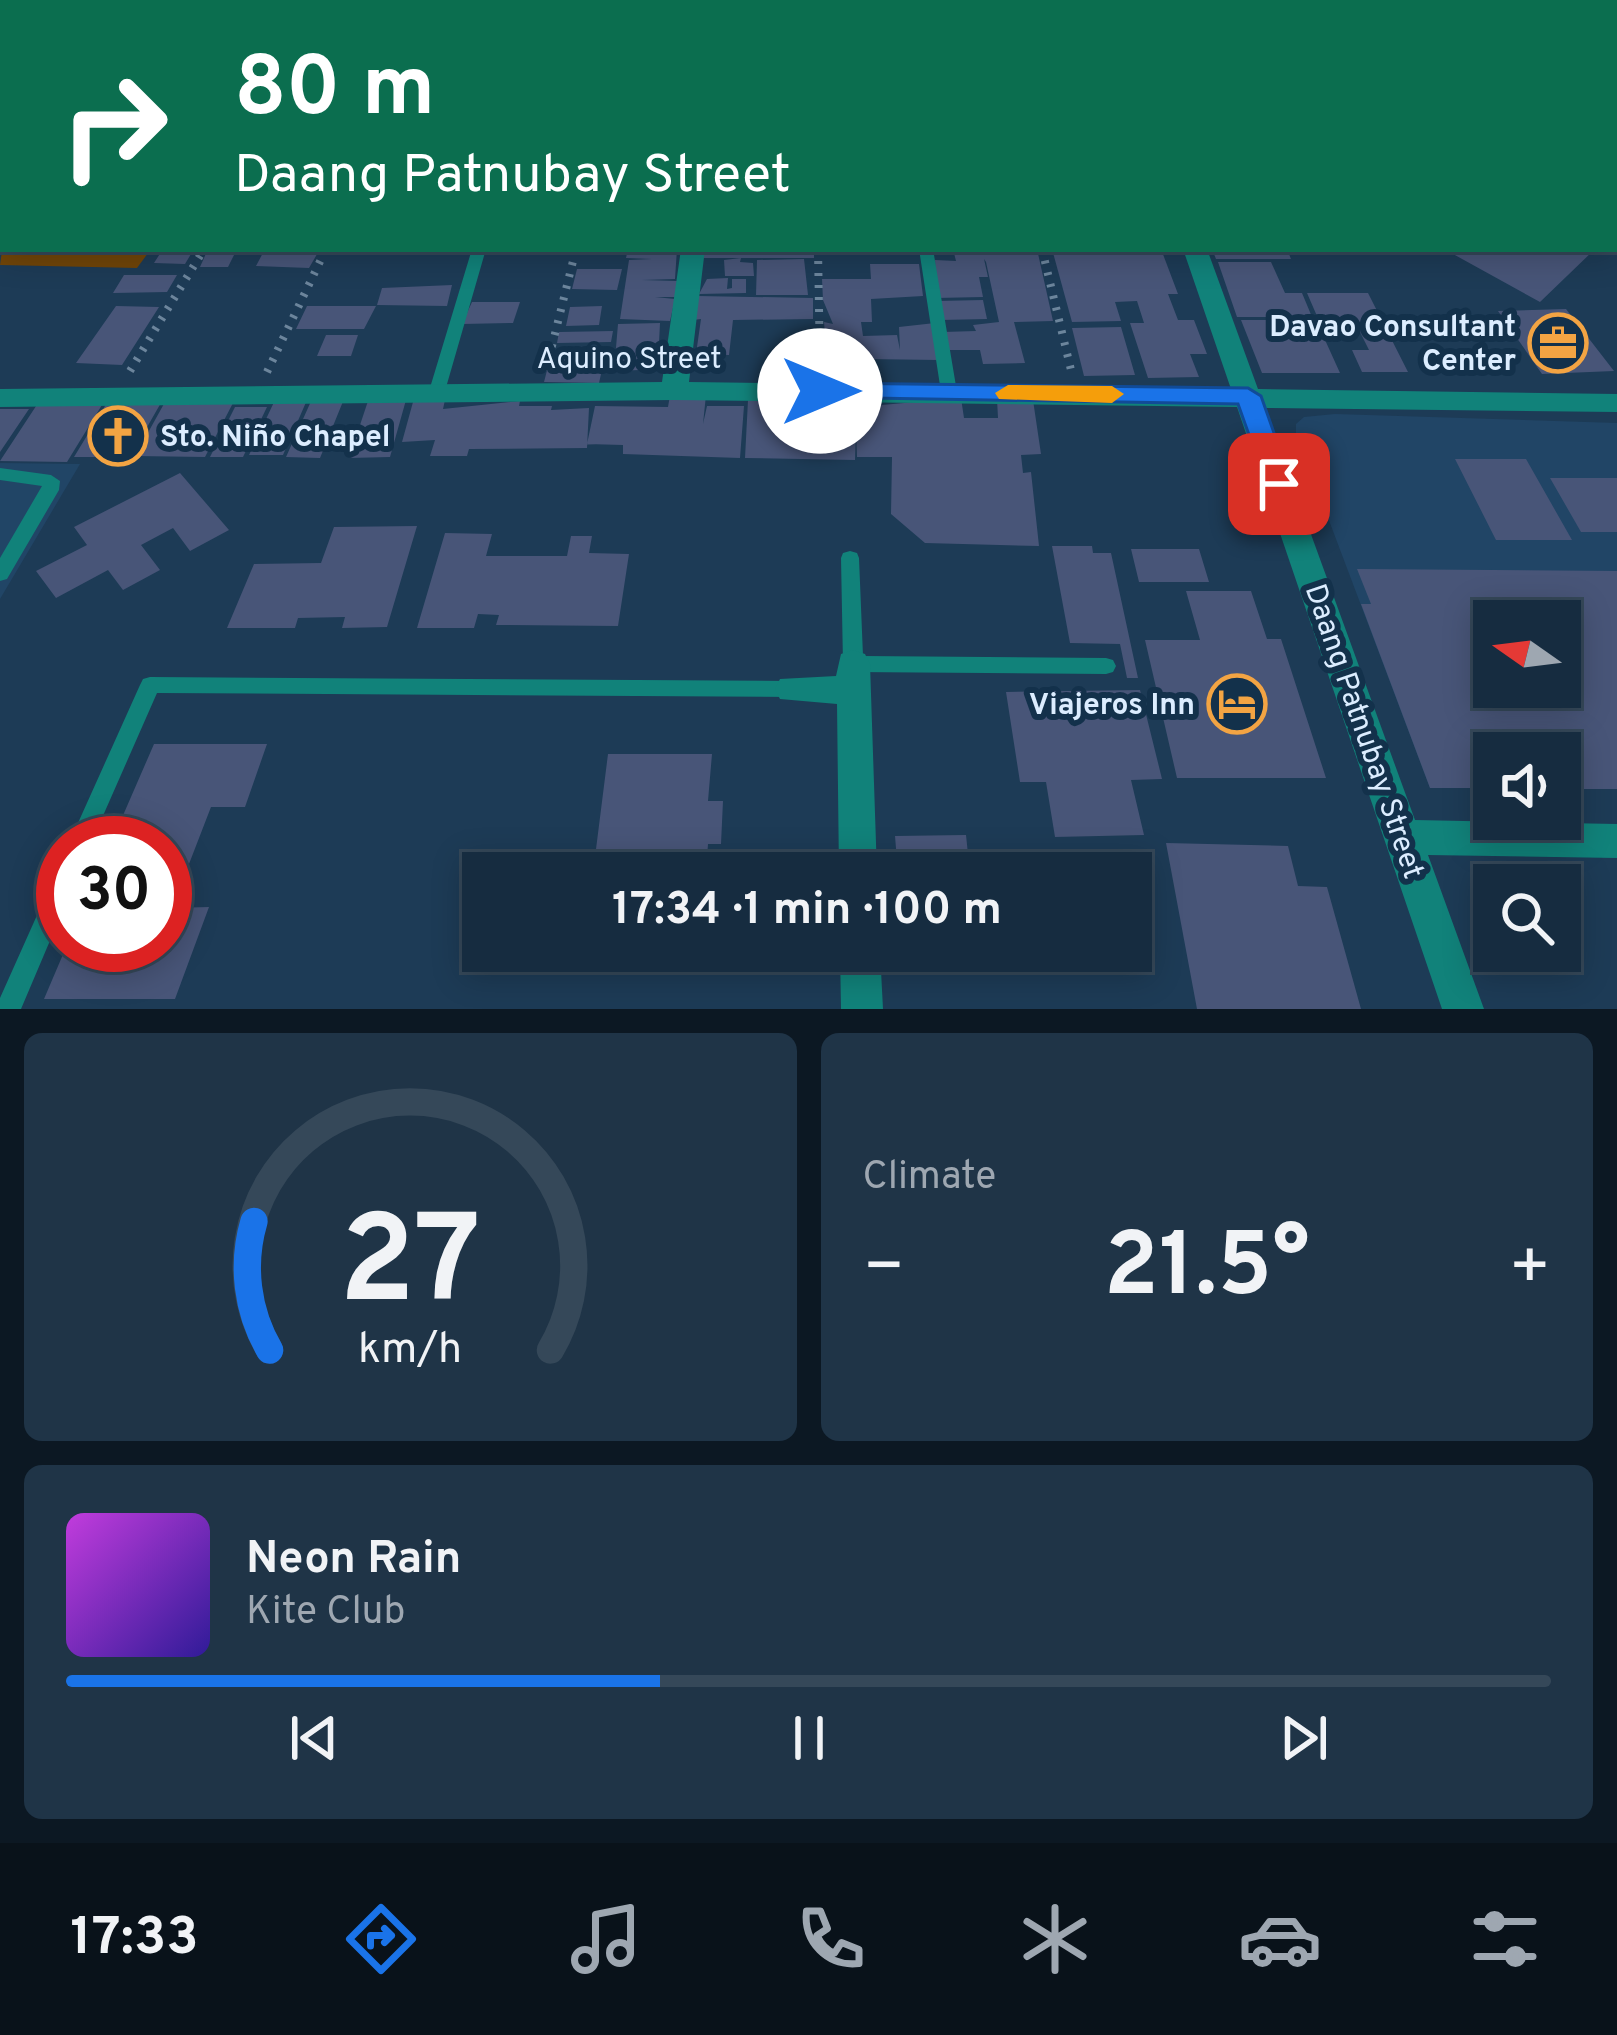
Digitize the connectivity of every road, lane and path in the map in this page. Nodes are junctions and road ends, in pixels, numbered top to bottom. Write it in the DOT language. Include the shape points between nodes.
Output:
graph roads {
  1 [pos="202,252"];
  2 [pos="325,252"];
  3 [pos="478,252"];
  4 [pos="575,252"];
  5 [pos="693,252"];
  6 [pos="818,252"];
  7 [pos="926,252"];
  8 [pos="1043,252"];
  9 [pos="1196,252"];
  10 [pos="437,391"];
  11 [pos="541,391"];
  12 [pos="674,391"];
  13 [pos="820,391"];
  14 [pos="949,392"];
  15 [pos="256,394"];
  16 [pos="1077,394"];
  17 [pos="1248,396"];
  18 [pos="114,397"];
  19 [pos="0,398"];
  20 [pos="1617,403"];
  21 [pos="0,474"];
  22 [pos="850,559"];
  23 [pos="0,574"];
  24 [pos="1106,666"];
  25 [pos="853,677"];
  26 [pos="792,689"];
  27 [pos="92,816"];
  28 [pos="1402,837"];
  29 [pos="1617,841"];
  30 [pos="857,852"];
  31 [pos="36,945"];
  32 [pos="861,972"];
  33 [pos="8,1009"];
  34 [pos="862,1009"];
  35 [pos="1463,1009"];
  1 -- 18 [label="path"];
  2 -- 15 [label="path"];
  3 -- 10 [label="lane"];
  4 -- 11 [label="path"];
  5 -- 12 [label="street"];
  6 -- 13 [label="path"];
  7 -- 14 [label="lane"];
  8 -- 16 [label="path"];
  9 -- 17 [label="street, Daang Patnubay Street"];
  10 -- 11 [label="street, Aquino Street"];
  10 -- 15 [label="street, Aquino Street"];
  11 -- 12 [label="street, Aquino Street"];
  12 -- 13 [label="street, Aquino Street"];
  13 -- 14 [label="street, Aquino Street"];
  14 -- 16 [label="street, Aquino Street"];
  15 -- 18 [label="street, Aquino Street"];
  16 -- 17 [label="street, Aquino Street"];
  17 -- 20 [label="street, Aquino Street"];
  17 -- 28 [label="street, Daang Patnubay Street"];
  18 -- 19 [label="street, Aquino Street"];
  21 -- 23 [label="lane" via="51,481"];
  22 -- 25 [label="lane"];
  24 -- 25 [label="lane"];
  25 -- 26 [label="street"];
  25 -- 30 [label="street"];
  26 -- 27 [label="lane" via="150,685"];
  28 -- 29 [label="street"];
  28 -- 35 [label="street, Daang Patnubay Street"];
  31 -- 33 [label="lane"];
  32 -- 34 [label="street"];
}
